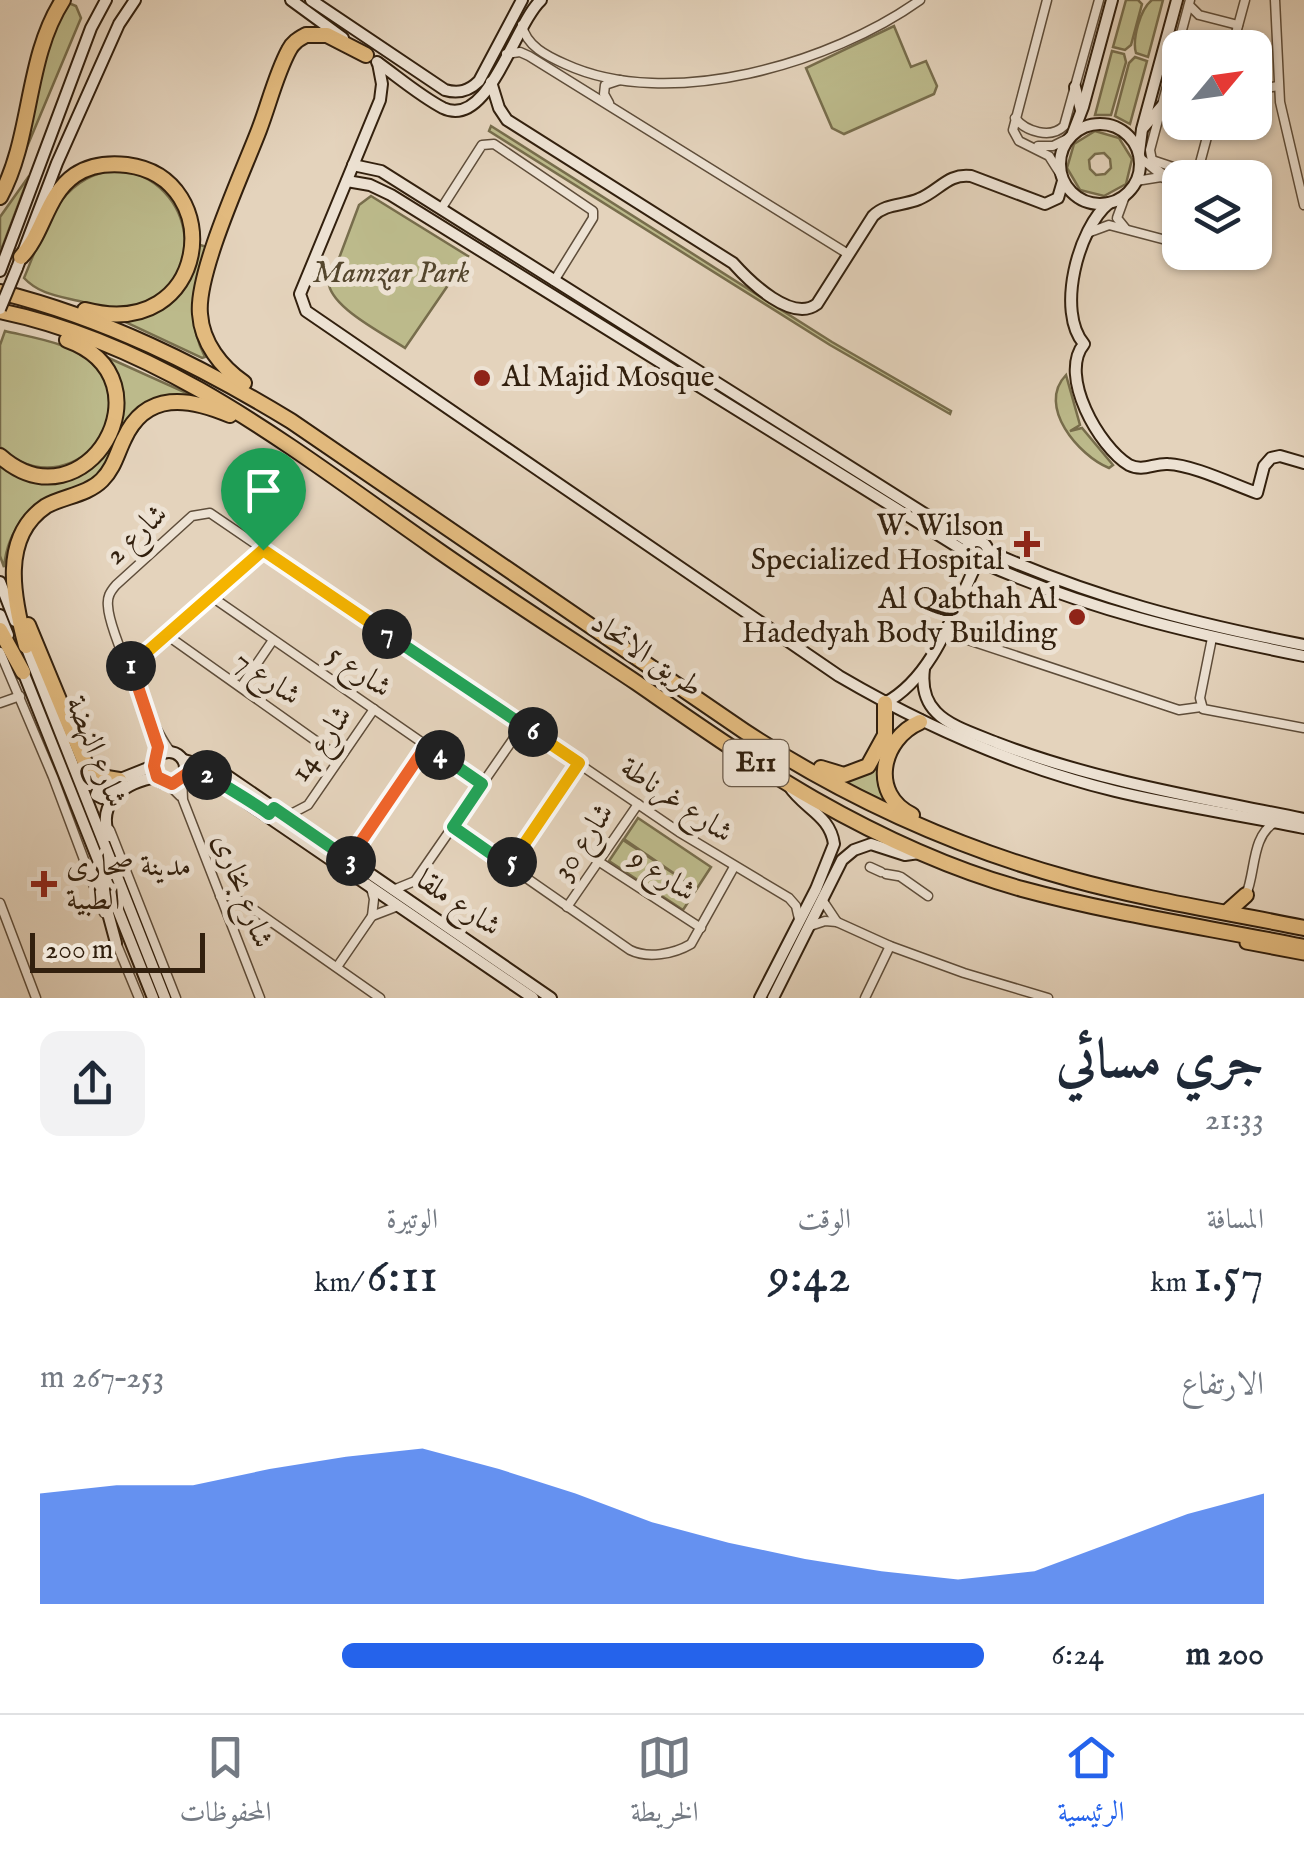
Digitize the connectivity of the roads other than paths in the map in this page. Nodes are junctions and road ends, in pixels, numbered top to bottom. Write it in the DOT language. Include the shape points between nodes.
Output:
graph roads {
  1 [pos="63,0"];
  2 [pos="106,0"];
  3 [pos="135,0"];
  4 [pos="291,0"];
  5 [pos="311,0"];
  6 [pos="522,0"];
  7 [pos="541,0"];
  8 [pos="1047,0"];
  9 [pos="1099,0"];
  10 [pos="1112,0"];
  11 [pos="1177,0"];
  12 [pos="1244,0"];
  13 [pos="1275,0"];
  14 [pos="916,1"];
  15 [pos="1190,2"];
  16 [pos="1199,15"];
  17 [pos="1185,19"];
  18 [pos="522,25"];
  19 [pos="1238,26"];
  20 [pos="1182,30"];
  21 [pos="1237,30"];
  22 [pos="506,54"];
  23 [pos="372,59"];
  24 [pos="599,75"];
  25 [pos="630,79"];
  26 [pos="491,82"];
  27 [pos="474,86"];
  28 [pos="1076,86"];
  29 [pos="1278,86"];
  30 [pos="1272,87"];
  31 [pos="604,88"];
  32 [pos="485,94"];
  33 [pos="592,95"];
  34 [pos="1162,106"];
  35 [pos="612,108"];
  36 [pos="1082,111"];
  37 [pos="1015,118"];
  38 [pos="1142,129"];
  39 [pos="1070,136"];
  40 [pos="1034,146"];
  41 [pos="1143,156"];
  42 [pos="1162,163"];
  43 [pos="353,166"];
  44 [pos="1162,173"];
  45 [pos="1162,177"];
  46 [pos="1062,178"];
  47 [pos="346,180"];
  48 [pos="1136,181"];
  49 [pos="1125,196"];
  50 [pos="0,197"];
  51 [pos="1109,204"];
  52 [pos="1304,205"];
  53 [pos="441,209"];
  54 [pos="1128,231"];
  55 [pos="1086,234"];
  56 [pos="1162,239"];
  57 [pos="848,254"];
  58 [pos="19,262"];
  59 [pos="2,266"];
  60 [pos="554,280"];
  61 [pos="0,292"];
  62 [pos="44,304"];
  63 [pos="0,313"];
  64 [pos="290,421"];
  65 [pos="274,434"];
  66 [pos="0,456"];
  67 [pos="1304,463"];
  68 [pos="192,516"];
  69 [pos="22,528"];
  70 [pos="969,548"];
  71 [pos="263,550"];
  72 [pos="988,551"];
  73 [pos="979,562"];
  74 [pos="0,582"];
  75 [pos="212,597"];
  76 [pos="1142,610"];
  77 [pos="1116,614"];
  78 [pos="0,615"];
  79 [pos="0,630"];
  80 [pos="943,631"];
  81 [pos="168,636"];
  82 [pos="1212,638"];
  83 [pos="273,640"];
  84 [pos="1304,645"];
  85 [pos="26,646"];
  86 [pos="0,652"];
  87 [pos="1304,656"];
  88 [pos="130,668"];
  89 [pos="924,669"];
  90 [pos="23,672"];
  91 [pos="240,687"];
  92 [pos="20,696"];
  93 [pos="142,699"];
  94 [pos="0,703"];
  95 [pos="885,703"];
  96 [pos="1202,706"];
  97 [pos="374,710"];
  98 [pos="920,722"];
  99 [pos="523,725"];
  100 [pos="1304,728"];
  101 [pos="426,746"];
  102 [pos="68,750"];
  103 [pos="171,752"];
  104 [pos="784,757"];
  105 [pos="340,758"];
  106 [pos="184,760"];
  107 [pos="579,763"];
  108 [pos="156,766"];
  109 [pos="183,776"];
  110 [pos="53,777"];
  111 [pos="168,784"];
  112 [pos="482,784"];
  113 [pos="789,785"];
  114 [pos="117,786"];
  115 [pos="229,790"];
  116 [pos="73,798"];
  117 [pos="183,800"];
  118 [pos="638,804"];
  119 [pos="308,805"];
  120 [pos="274,808"];
  121 [pos="285,816"];
  122 [pos="1248,816"];
  123 [pos="1304,819"];
  124 [pos="1276,822"];
  125 [pos="453,827"];
  126 [pos="1304,828"];
  127 [pos="308,830"];
  128 [pos="940,836"];
  129 [pos="1259,839"];
  130 [pos="360,843"];
  131 [pos="339,852"];
  132 [pos="922,852"];
  133 [pos="112,861"];
  134 [pos="598,861"];
  135 [pos="509,866"];
  136 [pos="734,867"];
  137 [pos="870,867"];
  138 [pos="832,868"];
  139 [pos="363,869"];
  140 [pos="104,872"];
  141 [pos="415,880"];
  142 [pos="371,888"];
  143 [pos="393,890"];
  144 [pos="820,895"];
  145 [pos="220,896"];
  146 [pos="928,896"];
  147 [pos="1246,896"];
  148 [pos="788,898"];
  149 [pos="0,902"];
  150 [pos="413,904"];
  151 [pos="398,906"];
  152 [pos="567,907"];
  153 [pos="1228,912"];
  154 [pos="372,916"];
  155 [pos="836,922"];
  156 [pos="804,924"];
  157 [pos="701,928"];
  158 [pos="1304,928"];
  159 [pos="116,943"];
  160 [pos="890,946"];
  161 [pos="1304,953"];
  162 [pos="779,965"];
  163 [pos="337,967"];
  164 [pos="780,984"];
  165 [pos="36,998"];
  166 [pos="139,998"];
  167 [pos="153,998"];
  168 [pos="165,998"];
  169 [pos="176,998"];
  170 [pos="260,998"];
  171 [pos="380,998"];
  172 [pos="533,998"];
  173 [pos="551,998"];
  174 [pos="760,998"];
  175 [pos="772,998"];
  176 [pos="865,998"];
  177 [pos="1048,998"];
  1 -- 50 [label="highway" via="48,29"];
  2 -- 59 [label="street"];
  3 -- 58 [label="street" via="57,163"];
  4 -- 23 [label="street"];
  5 -- 27 [label="street" via="445,90"];
  6 -- 27 [label="street"];
  7 -- 18 [label="street"];
  8 -- 37 [label="street"];
  9 -- 28 [label="street"];
  10 -- 36 [label="street"];
  11 -- 38 [label="street"];
  12 -- 19 [label="street"];
  13 -- 29 [label="street"];
  14 -- 25 [label="street" via="842,44 760,71 687,82"];
  15 -- 16 [label="street"];
  15 -- 17 [label="street"];
  16 -- 17 [label="street"];
  16 -- 19 [label="street"];
  17 -- 20 [label="street"];
  18 -- 22 [label="street"];
  18 -- 24 [label="street" via="542,51"];
  19 -- 21 [label="street"];
  22 -- 26 [label="street"];
  22 -- 33 [label="street" via="525,54"];
  23 -- 32 [label="street" via="449,110 471,108"];
  23 -- 43 [label="street" via="381,94"];
  23 -- 64 [label="highway" via="320,34 290,48 203,284 202,326 216,356"];
  24 -- 25 [label="street"];
  24 -- 31 [label="street"];
  25 -- 31 [label="street"];
  26 -- 32 [label="street"];
  26 -- 57 [label="street" via="506,120 794,309 814,306"];
  27 -- 32 [label="street"];
  28 -- 36 [label="street"];
  28 -- 37 [label="street" via="1066,123 1056,132"];
  29 -- 30 [label="street"];
  29 -- 52 [label="street"];
  31 -- 33 [label="street"];
  31 -- 35 [label="street"];
  33 -- 35 [label="street"];
  34 -- 38 [label="street"];
  34 -- 41 [label="street"];
  35 -- 57 [label="street"];
  36 -- 39 [label="street"];
  37 -- 40 [label="street" via="1014,135"];
  38 -- 41 [label="street"];
  39 -- 40 [label="street"];
  39 -- 41 [label="street" via="1093,124 1111,125"];
  39 -- 46 [label="street" via="1060,158"];
  40 -- 46 [label="street"];
  41 -- 42 [label="street"];
  41 -- 44 [label="street"];
  41 -- 48 [label="street"];
  43 -- 47 [label="street"];
  43 -- 53 [label="street" via="381,171"];
  45 -- 48 [label="street"];
  46 -- 51 [label="street" via="1082,200"];
  46 -- 57 [label="street" via="1058,198 1046,204 954,176 924,198 878,210"];
  47 -- 70 [label="street" via="392,195"];
  47 -- 95 [label="street" via="302,290 306,311"];
  48 -- 49 [label="street"];
  49 -- 51 [label="street"];
  49 -- 54 [label="street" via="1118,218"];
  51 -- 55 [label="street"];
  53 -- 60 [label="street"];
  53 -- 60 [label="street" via="481,146 494,144 592,209 593,218"];
  54 -- 55 [label="street" via="1105,225"];
  54 -- 56 [label="street"];
  55 -- 67 [label="street" via="1069,299 1072,327 1084,344 1075,368 1087,412 1110,448 1135,467 1172,464 1257,492 1269,459"];
  58 -- 62 [label="highway" via="60,189 96,166 124,164 151,172 184,204 191,253 164,300 122,316"];
  58 -- 63 [label="street, bridge"];
  60 -- 70 [label="street"];
  61 -- 62 [label="highway, طريق الاتحاد / E11"];
  62 -- 64 [label="highway, طريق الاتحاد / E11" via="186,361"];
  63 -- 65 [label="highway, طريق الاتحاد / E11" via="78,334 162,370"];
  63 -- 66 [label="highway" via="89,350 112,380 117,408 106,444 78,469 32,474"];
  64 -- 104 [label="highway, طريق الاتحاد / E11"];
  65 -- 69 [label="highway" via="195,402 162,404 134,422 101,481 45,506"];
  65 -- 113 [label="highway, طريق الاتحاد / E11"];
  68 -- 71 [label="street, شارع غرناطة" via="216,515"];
  68 -- 88 [label="street, شارع 2" via="111,591 108,612"];
  69 -- 85 [label="highway" via="9,574"];
  69 -- 114 [label="highway" via="16,584 34,639 86,765"];
  70 -- 72 [label="street" via="982,542"];
  70 -- 73 [label="street" via="971,561"];
  71 -- 75 [label="street"];
  71 -- 99 [label="street, شارع غرناطة"];
  72 -- 73 [label="street"];
  72 -- 76 [label="street"];
  73 -- 77 [label="street"];
  73 -- 80 [label="street"];
  74 -- 85 [label="street, شارع النهضة"];
  75 -- 81 [label="street"];
  75 -- 83 [label="street, شارع 5"];
  76 -- 77 [label="street"];
  76 -- 84 [label="street"];
  77 -- 82 [label="street"];
  78 -- 90 [label="street, شارع النهضة"];
  79 -- 90 [label="highway"];
  80 -- 89 [label="street"];
  80 -- 96 [label="street" via="1162,705"];
  81 -- 88 [label="street"];
  81 -- 91 [label="street, شارع 7"];
  82 -- 87 [label="street"];
  82 -- 96 [label="street"];
  83 -- 91 [label="street"];
  83 -- 97 [label="street, شارع 5"];
  85 -- 102 [label="street, شارع النهضة"];
  86 -- 92 [label="street"];
  88 -- 93 [label="street, شارع 2"];
  89 -- 95 [label="street"];
  89 -- 123 [label="street" via="924,691 934,710 986,738 1113,780"];
  90 -- 116 [label="street, شارع النهضة"];
  91 -- 105 [label="street, شارع 7"];
  92 -- 94 [label="street"];
  92 -- 110 [label="street"];
  93 -- 103 [label="street, شارع 2"];
  93 -- 108 [label="street, شارع 2"];
  95 -- 98 [label="street"];
  95 -- 104 [label="highway" via="881,746 859,772 834,774"];
  96 -- 100 [label="street"];
  97 -- 101 [label="street, شارع 5"];
  97 -- 105 [label="street, شارع 14"];
  98 -- 122 [label="street" via="1060,776"];
  98 -- 128 [label="highway" via="893,746 884,781 897,806"];
  99 -- 107 [label="street, شارع غرناطة"];
  99 -- 112 [label="street"];
  101 -- 112 [label="street, شارع 5"];
  101 -- 130 [label="street"];
  102 -- 114 [label="street" via="92,777"];
  102 -- 133 [label="street, شارع النهضة"];
  103 -- 106 [label="street, شارع ملقا"];
  103 -- 108 [label="street"];
  104 -- 128 [label="highway, طريق الاتحاد / E11"];
  105 -- 119 [label="street, شارع 14"];
  106 -- 109 [label="street"];
  106 -- 120 [label="street, شارع ملقا" via="214,767"];
  107 -- 118 [label="street, شارع غرناطة"];
  107 -- 135 [label="street"];
  108 -- 111 [label="street"];
  108 -- 114 [label="street"];
  109 -- 111 [label="street"];
  109 -- 115 [label="street, شارع ملقا" via="206,775"];
  109 -- 117 [label="street, شارع بخارى"];
  110 -- 116 [label="street"];
  110 -- 159 [label="street"];
  111 -- 117 [label="street, شارع بخارى"];
  112 -- 125 [label="street"];
  113 -- 132 [label="highway, طريق الاتحاد / E11"];
  113 -- 138 [label="street" via="829,824"];
  114 -- 133 [label="street" via="104,820"];
  114 -- 169 [label="street, شارع النهضة" via="109,827"];
  115 -- 120 [label="street" via="269,814"];
  115 -- 142 [label="street, شارع ملقا"];
  116 -- 140 [label="street, شارع النهضة"];
  117 -- 145 [label="street, شارع بخارى"];
  118 -- 134 [label="street, شارع 30"];
  118 -- 136 [label="street, شارع غرناطة"];
  119 -- 121 [label="street, شارع 14"];
  119 -- 127 [label="street, شارع 14"];
  120 -- 121 [label="street, شارع ملقا"];
  121 -- 127 [label="street, شارع ملقا"];
  122 -- 124 [label="street"];
  122 -- 129 [label="street"];
  124 -- 126 [label="street"];
  124 -- 129 [label="street"];
  125 -- 135 [label="street"];
  125 -- 141 [label="street"];
  127 -- 131 [label="street, شارع ملقا"];
  128 -- 153 [label="highway, طريق الاتحاد / E11" via="1072,880"];
  129 -- 147 [label="street"];
  130 -- 131 [label="street"];
  130 -- 139 [label="street"];
  131 -- 139 [label="street, شارع ملقا"];
  132 -- 138 [label="street" via="866,845"];
  132 -- 161 [label="highway, طريق الاتحاد / E11" via="1042,894"];
  133 -- 168 [label="street, شارع النهضة"];
  134 -- 152 [label="street, شارع 30"];
  134 -- 157 [label="street, شارع 9"];
  135 -- 152 [label="street"];
  136 -- 148 [label="street, شارع غرناطة"];
  136 -- 157 [label="street"];
  137 -- 146 [label="street"];
  138 -- 144 [label="street"];
  139 -- 143 [label="street, شارع ملقا"];
  140 -- 159 [label="street" via="102,891"];
  140 -- 167 [label="street, شارع النهضة"];
  141 -- 143 [label="street"];
  141 -- 150 [label="street"];
  142 -- 151 [label="street, شارع ملقا"];
  142 -- 154 [label="street"];
  143 -- 150 [label="street, شارع ملقا"];
  144 -- 148 [label="street"];
  144 -- 155 [label="street"];
  144 -- 156 [label="street"];
  145 -- 163 [label="street" via="243,902"];
  145 -- 170 [label="street, شارع بخارى"];
  147 -- 153 [label="highway"];
  148 -- 156 [label="street"];
  149 -- 165 [label="street"];
  150 -- 173 [label="street, شارع ملقا"];
  151 -- 154 [label="street"];
  151 -- 172 [label="street, شارع ملقا"];
  152 -- 157 [label="street" via="647,956 683,949"];
  153 -- 158 [label="highway, طريق الاتحاد / E11"];
  154 -- 163 [label="street"];
  155 -- 156 [label="street"];
  155 -- 160 [label="street"];
  156 -- 162 [label="street"];
  156 -- 164 [label="street"];
  159 -- 166 [label="street"];
  160 -- 176 [label="street"];
  160 -- 177 [label="street"];
  162 -- 164 [label="street"];
  162 -- 174 [label="street"];
  163 -- 171 [label="street"];
  164 -- 175 [label="street"];
}
